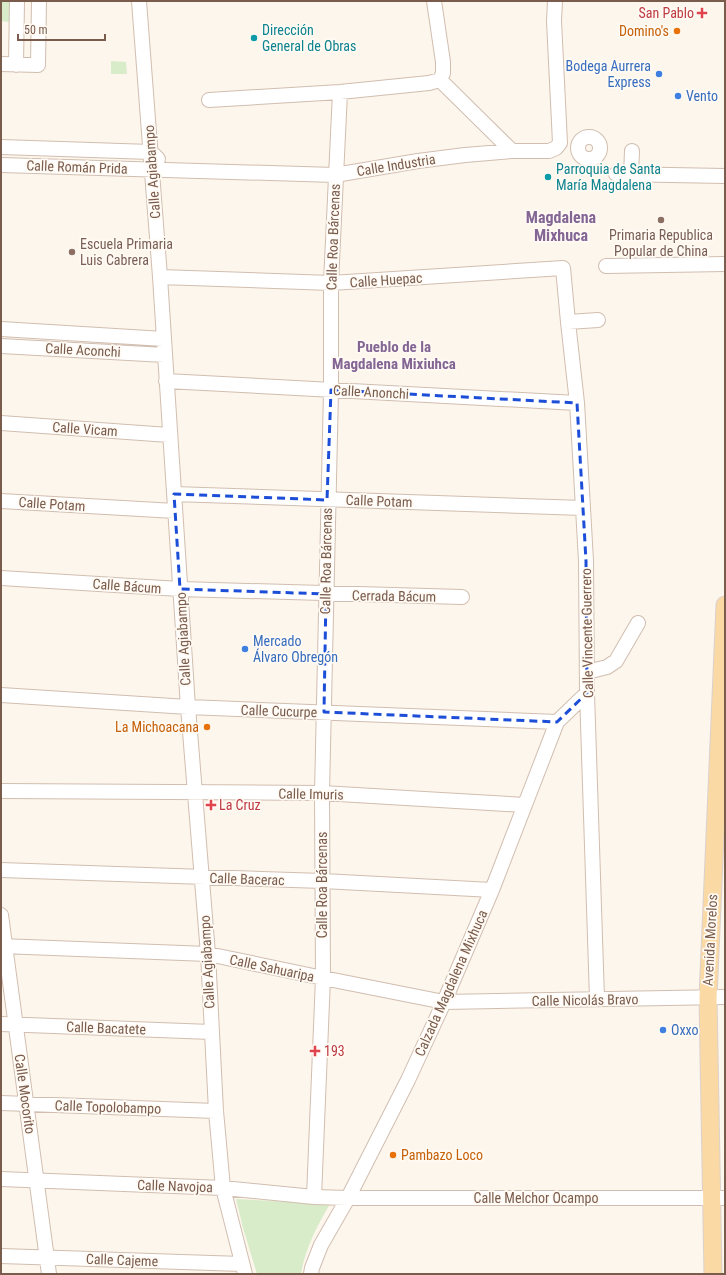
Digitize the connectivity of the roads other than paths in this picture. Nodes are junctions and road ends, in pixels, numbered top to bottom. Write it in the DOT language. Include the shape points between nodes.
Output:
graph roads {
  1 [pos="17,1"];
  2 [pos="39,1"];
  3 [pos="139,1"];
  4 [pos="434,1"];
  5 [pos="555,1"];
  6 [pos="1,64"];
  7 [pos="16,65"];
  8 [pos="440,80"];
  9 [pos="340,92"];
  10 [pos="209,100"];
  11 [pos="579,143"];
  12 [pos="1,147"];
  13 [pos="555,147"];
  14 [pos="512,151"];
  15 [pos="632,151"];
  16 [pos="151,152"];
  17 [pos="1,165"];
  18 [pos="152,170"];
  19 [pos="170,170"];
  20 [pos="335,174"];
  21 [pos="616,174"];
  22 [pos="631,174"];
  23 [pos="725,176"];
  24 [pos="725,264"];
  25 [pos="606,266"];
  26 [pos="563,268"];
  27 [pos="160,277"];
  28 [pos="331,283"];
  29 [pos="598,320"];
  30 [pos="568,322"];
  31 [pos="1,329"];
  32 [pos="164,339"];
  33 [pos="1,346"];
  34 [pos="165,355"];
  35 [pos="166,381"];
  36 [pos="330,390"];
  37 [pos="576,403"];
  38 [pos="1,423"];
  39 [pos="169,435"];
  40 [pos="174,494"];
  41 [pos="1,500"];
  42 [pos="327,500"];
  43 [pos="584,508"];
  44 [pos="175,511"];
  45 [pos="1,578"];
  46 [pos="180,589"];
  47 [pos="326,594"];
  48 [pos="462,597"];
  49 [pos="725,605"];
  50 [pos="638,623"];
  51 [pos="587,672"];
  52 [pos="587,693"];
  53 [pos="1,695"];
  54 [pos="188,707"];
  55 [pos="324,712"];
  56 [pos="557,722"];
  57 [pos="1,791"];
  58 [pos="194,793"];
  59 [pos="322,793"];
  60 [pos="525,805"];
  61 [pos="1,870"];
  62 [pos="201,878"];
  63 [pos="323,881"];
  64 [pos="492,890"];
  65 [pos="1,915"];
  66 [pos="3,946"];
  67 [pos="208,954"];
  68 [pos="323,978"];
  69 [pos="725,997"];
  70 [pos="708,998"];
  71 [pos="597,999"];
  72 [pos="444,1002"];
  73 [pos="1,1024"];
  74 [pos="16,1025"];
  75 [pos="211,1032"];
  76 [pos="1,1103"];
  77 [pos="26,1104"];
  78 [pos="216,1111"];
  79 [pos="1,1179"];
  80 [pos="37,1181"];
  81 [pos="223,1188"];
  82 [pos="314,1198"];
  83 [pos="348,1198"];
  84 [pos="711,1198"];
  85 [pos="1,1256"];
  86 [pos="47,1258"];
  87 [pos="244,1269"];
  88 [pos="49,1274"];
  89 [pos="311,1274"];
  90 [pos="714,1274"];
  1 -- 7 [label="street"];
  2 -- 7 [label="street" via="38,65"];
  3 -- 16 [label="street, Calle Agiabampo"];
  4 -- 8 [label="street" via="443,62"];
  5 -- 13 [label="street"];
  6 -- 7 [label="street"];
  8 -- 9 [label="street"];
  8 -- 14 [label="street"];
  9 -- 10 [label="street"];
  9 -- 20 [label="street, Calle Roa Bárcenas"];
  11 -- 13 [label="street, Calle Industria"];
  12 -- 16 [label="street, Calle Román Prida"];
  13 -- 14 [label="street, Calle Industria"];
  14 -- 20 [label="street, Calle Industria" via="418,161"];
  15 -- 22 [label="street"];
  16 -- 18 [label="street, Calle Agiabampo"];
  16 -- 19 [label="street"];
  17 -- 18 [label="street, Calle Román Prida"];
  18 -- 19 [label="street, Calle Industria"];
  18 -- 27 [label="street, Calle Agiabampo"];
  19 -- 20 [label="street, Calle Industria"];
  20 -- 28 [label="street, Calle Roa Bárcenas"];
  21 -- 22 [label="street"];
  22 -- 23 [label="street"];
  24 -- 25 [label="street"];
  26 -- 28 [label="street, Calle Huepac"];
  26 -- 30 [label="street, Calle Vincente Guerrero"];
  27 -- 28 [label="street, Calle Huepac"];
  27 -- 32 [label="street, Calle Agiabampo"];
  28 -- 36 [label="street, Calle Roa Bárcenas"];
  29 -- 30 [label="street"];
  30 -- 37 [label="street, Calle Vincente Guerrero"];
  31 -- 32 [label="street, Calle Aconchi"];
  32 -- 34 [label="street, Calle Agiabampo"];
  33 -- 34 [label="street, Calle Aconchi"];
  34 -- 35 [label="street, Calle Agiabampo"];
  35 -- 36 [label="street, Calle Anonchi"];
  35 -- 39 [label="street, Calle Agiabampo"];
  36 -- 37 [label="street, Calle Anonchi"];
  36 -- 42 [label="street, Calle Roa Bárcenas"];
  37 -- 43 [label="street, Calle Vincente Guerrero"];
  38 -- 39 [label="street, Calle Vicam"];
  39 -- 40 [label="street, Calle Agiabampo"];
  40 -- 42 [label="street, Calle Potam"];
  40 -- 44 [label="street, Calle Agiabampo"];
  41 -- 44 [label="street, Calle Potam"];
  42 -- 43 [label="street, Calle Potam"];
  42 -- 47 [label="street, Calle Roa Bárcenas"];
  43 -- 51 [label="street, Calle Vincente Guerrero"];
  44 -- 46 [label="street, Calle Agiabampo"];
  45 -- 46 [label="street, Calle Bácum"];
  46 -- 47 [label="street, Calle Bácum"];
  46 -- 54 [label="street, Calle Agiabampo"];
  47 -- 48 [label="street, Cerrada Bácum"];
  47 -- 55 [label="street, Calle Roa Bárcenas"];
  49 -- 70 [label="main road, Avenida Morelos"];
  50 -- 51 [label="street" via="616,661 607,667"];
  51 -- 52 [label="street, Calle Vincente Guerrero"];
  52 -- 56 [label="street, Calzada Magdalena Mixhuca"];
  52 -- 71 [label="street, Calle Vincente Guerrero"];
  53 -- 54 [label="street, Calle Cucurpe"];
  54 -- 55 [label="street, Calle Cucurpe"];
  54 -- 58 [label="street, Calle Agiabampo"];
  55 -- 56 [label="street, Calle Cucurpe"];
  55 -- 59 [label="street, Calle Roa Bárcenas"];
  56 -- 60 [label="street, Calzada Magdalena Mixhuca"];
  57 -- 58 [label="street, Calle Imuris"];
  58 -- 59 [label="street, Calle Imuris"];
  58 -- 62 [label="street, Calle Agiabampo"];
  59 -- 60 [label="street, Calle Imuris"];
  59 -- 63 [label="street, Calle Roa Bárcenas"];
  60 -- 64 [label="street, Calzada Magdalena Mixhuca"];
  61 -- 62 [label="street, Calle Bacerac"];
  62 -- 63 [label="street, Calle Bacerac"];
  62 -- 67 [label="street, Calle Agiabampo"];
  63 -- 64 [label="street, Calle Bacerac"];
  63 -- 68 [label="street, Calle Roa Bárcenas"];
  64 -- 72 [label="street, Calzada Magdalena Mixhuca"];
  65 -- 66 [label="street, Calle Mocorito"];
  66 -- 67 [label="street, Calle Sahuaripa"];
  66 -- 74 [label="street, Calle Mocorito"];
  67 -- 68 [label="street, Calle Sahuaripa"];
  67 -- 75 [label="street, Calle Agiabampo"];
  68 -- 72 [label="street, Calle Sahuaripa"];
  68 -- 82 [label="street, Calle Roa Bárcenas"];
  69 -- 70 [label="street, Calle Nicolás Bravo"];
  70 -- 71 [label="street, Calle Nicolás Bravo"];
  70 -- 84 [label="main road, Avenida Morelos"];
  71 -- 72 [label="street, Calle Nicolás Bravo"];
  72 -- 83 [label="street, Calzada Magdalena Mixhuca"];
  73 -- 74 [label="street, Calle Bacatete"];
  74 -- 75 [label="street, Calle Bacatete"];
  74 -- 77 [label="street, Calle Mocorito"];
  75 -- 78 [label="street, Calle Agiabampo"];
  76 -- 77 [label="street, Calle Topolobampo"];
  77 -- 78 [label="street, Calle Topolobampo"];
  77 -- 80 [label="street, Calle Mocorito"];
  78 -- 81 [label="street, Calle Agiabampo"];
  79 -- 80 [label="street, Calle Navojoa"];
  80 -- 81 [label="street, Calle Navojoa"];
  80 -- 86 [label="street, Calle Mocorito"];
  81 -- 82 [label="street, Calle Navojoa"];
  81 -- 87 [label="street, Calle Agiabampo"];
  82 -- 83 [label="street, Calle Navojoa"];
  83 -- 84 [label="street, Calle Melchor Ocampo"];
  83 -- 89 [label="street, Calzada Magdalena Mixhuca" via="321,1245"];
  84 -- 90 [label="main road, Avenida Morelos"];
  85 -- 86 [label="street, Calle Cajeme"];
  86 -- 87 [label="street, Calle Cajeme"];
  86 -- 88 [label="street, Calle Mocorito"];
}
